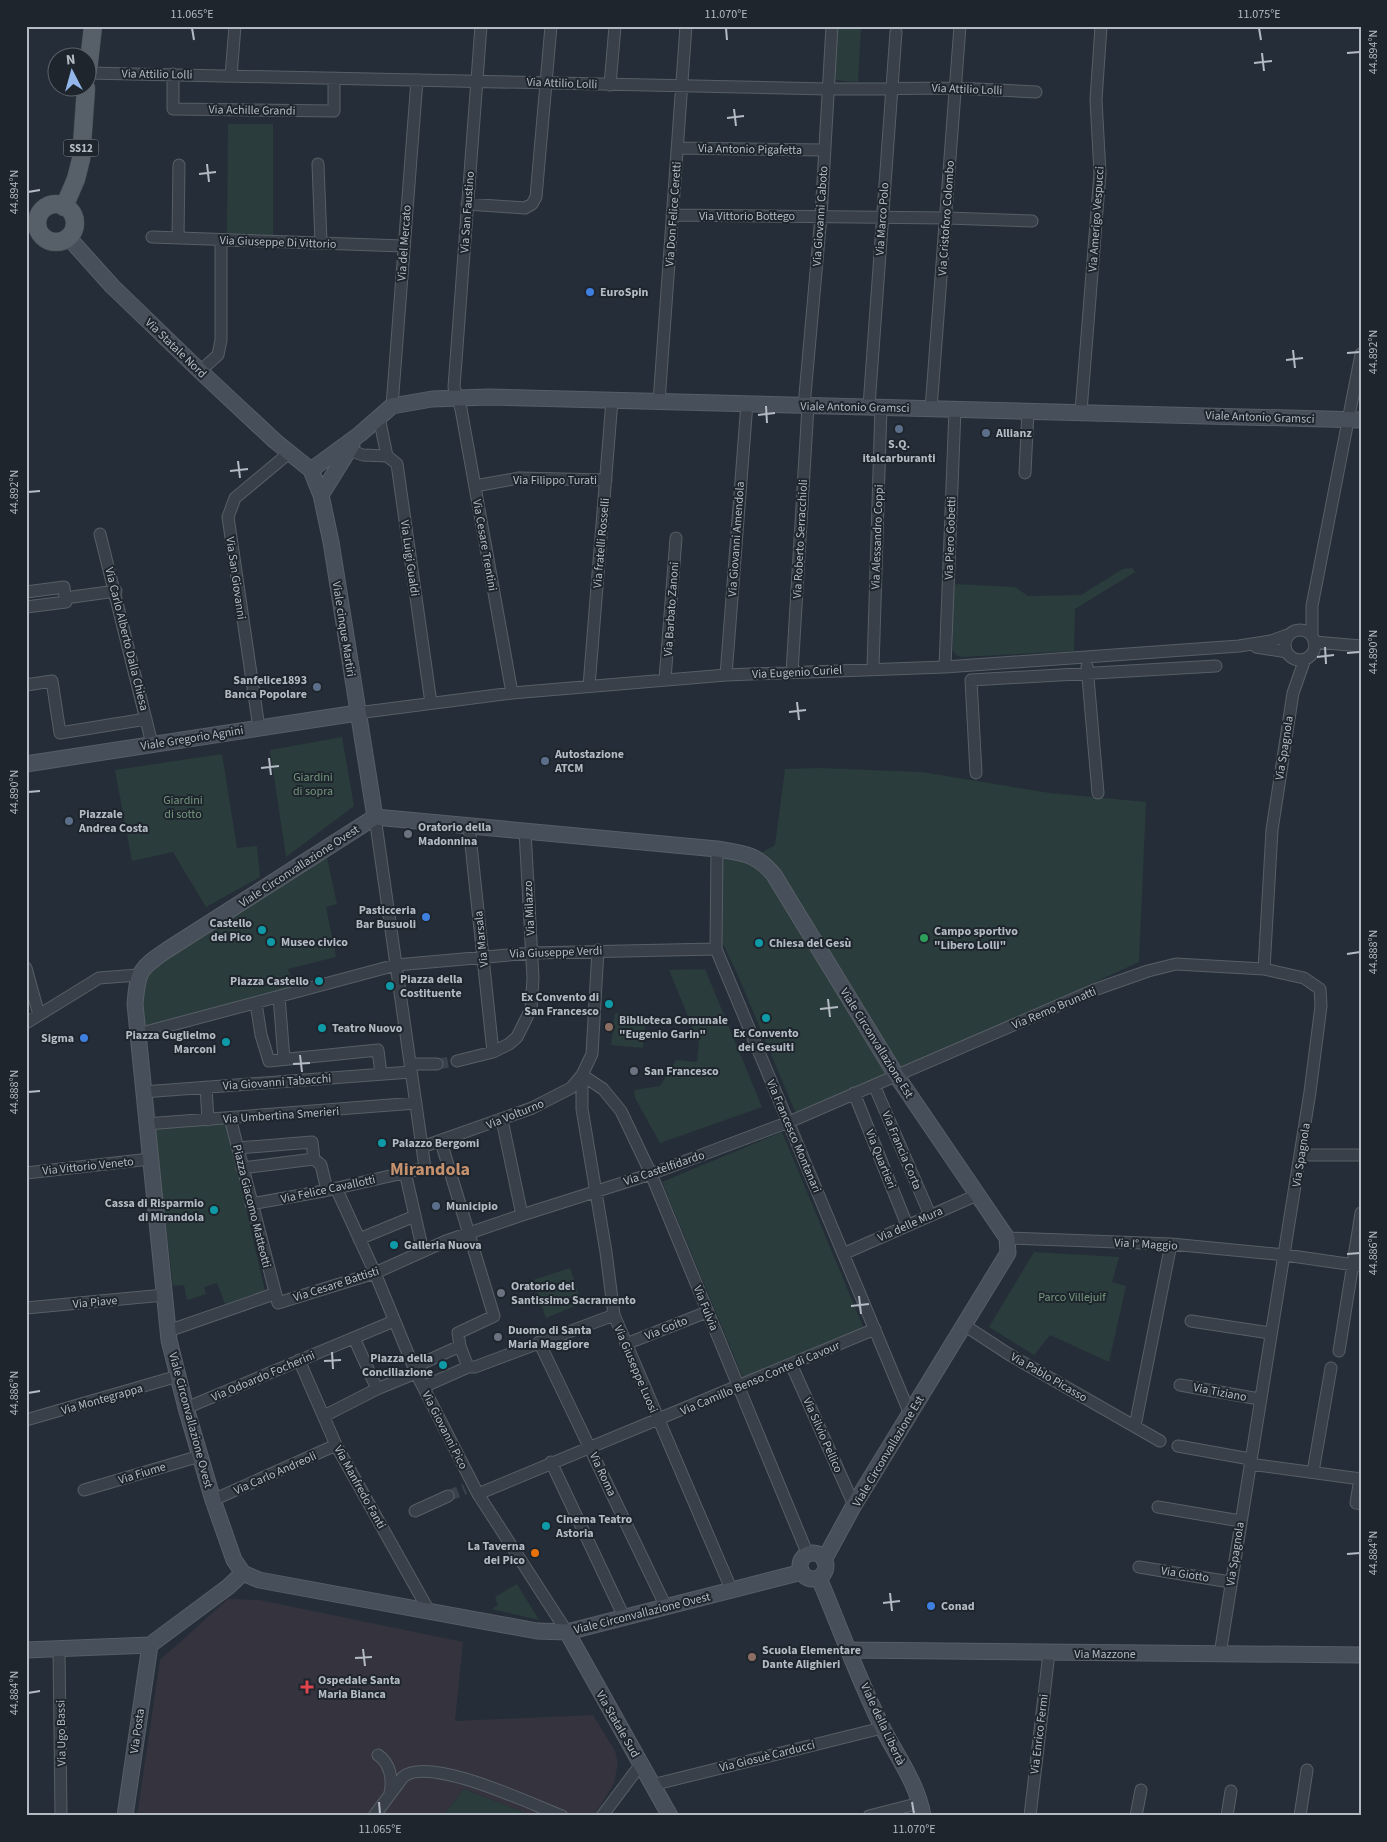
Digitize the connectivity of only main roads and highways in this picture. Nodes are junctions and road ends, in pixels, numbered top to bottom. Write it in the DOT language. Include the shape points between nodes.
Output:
graph roads {
  1 [pos="93,26"];
  2 [pos="91,48"];
  3 [pos="85,98"];
  4 [pos="64,206"];
  5 [pos="32,221"];
  6 [pos="68,237"];
  7 [pos="1355,420"];
  8 [pos="360,434"];
  9 [pos="289,453"];
  10 [pos="311,470"];
  11 [pos="321,494"];
  12 [pos="357,713"];
  13 [pos="26,764"];
  14 [pos="375,817"];
  15 [pos="824,1560"];
  16 [pos="802,1572"];
  17 [pos="243,1573"];
  18 [pos="819,1578"];
  19 [pos="567,1632"];
  20 [pos="150,1645"];
  21 [pos="26,1650"];
  22 [pos="849,1650"];
  23 [pos="1361,1654"];
  24 [pos="921,1809"];
  25 [pos="125,1816"];
  26 [pos="670,1816"];
  1 -- 2 [label="main road"];
  3 -- 4 [label="main road, SS12" via="81,160"];
  4 -- 5 [label="main road" via="47,207"];
  4 -- 6 [label="main road" via="74,219"];
  5 -- 6 [label="main road" via="50,241"];
  6 -- 9 [label="main road, Via Statale Nord" via="112,286"];
  7 -- 8 [label="main road, Viale Antonio Gramsci" via="488,396 432,399 392,406"];
  8 -- 10 [label="main road"];
  8 -- 11 [label="main road"];
  9 -- 10 [label="main road, Viale cinque Martiri"];
  10 -- 11 [label="main road, Viale cinque Martiri"];
  11 -- 12 [label="main road, Viale cinque Martiri"];
  12 -- 13 [label="main road, Viale Gregorio Agnini"];
  12 -- 14 [label="main road, Viale cinque Martiri"];
  14 -- 15 [label="main road, Viale Circonvallazione Est" via="717,849 745,853 763,862 896,1075 1007,1238 1008,1253 854,1505"];
  14 -- 17 [label="main road, Viale Circonvallazione Ovest" via="161,954 138,975 135,1004 168,1331 213,1500 234,1560"];
  15 -- 16 [label="main road" via="817,1554 808,1555 802,1561"];
  15 -- 18 [label="main road, Viale Circonvallazione Est" via="825,1572"];
  16 -- 18 [label="main road" via="810,1579"];
  16 -- 19 [label="main road, Viale Circonvallazione Ovest"];
  17 -- 19 [label="main road, Viale Circonvallazione Ovest" via="259,1580 537,1631"];
  17 -- 20 [label="main road"];
  18 -- 22 [label="main road, Viale della Libertà"];
  19 -- 26 [label="main road, Via Statale Sud"];
  20 -- 21 [label="main road"];
  20 -- 25 [label="main road, Via Posta"];
  22 -- 23 [label="main road, Via Mazzone"];
  22 -- 24 [label="main road, Viale della Libertà"];
}
